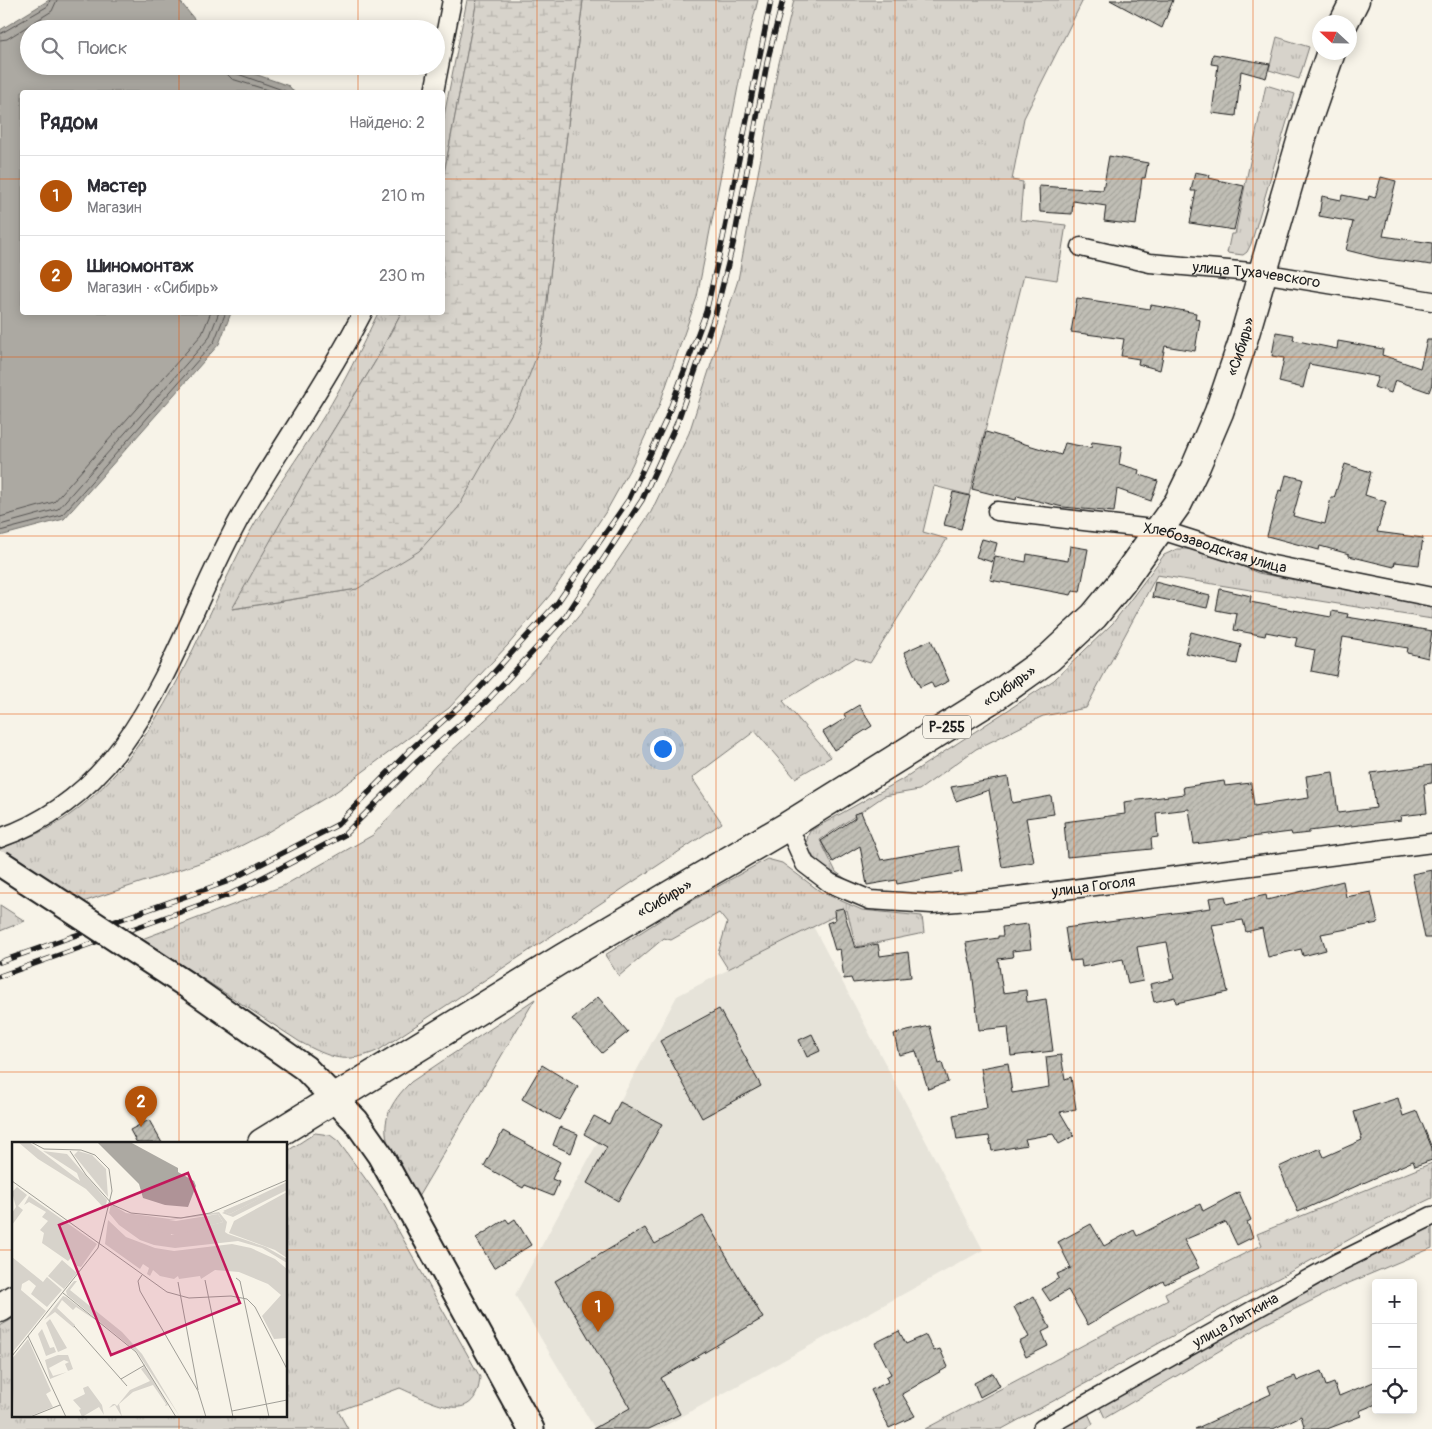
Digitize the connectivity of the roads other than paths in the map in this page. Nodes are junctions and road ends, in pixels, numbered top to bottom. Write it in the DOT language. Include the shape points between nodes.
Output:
graph roads {
  1 [pos="452,0"];
  2 [pos="1355,0"];
  3 [pos="1348,15"];
  4 [pos="445,36"];
  5 [pos="1328,60"];
  6 [pos="437,75"];
  7 [pos="434,90"];
  8 [pos="1081,247"];
  9 [pos="1262,273"];
  10 [pos="1432,301"];
  11 [pos="361,315"];
  12 [pos="997,511"];
  13 [pos="1160,530"];
  14 [pos="1432,597"];
  15 [pos="788,826"];
  16 [pos="0,838"];
  17 [pos="1432,843"];
  18 [pos="0,863"];
  19 [pos="335,1097"];
  20 [pos="264,1142"];
  21 [pos="1432,1216"];
  22 [pos="12,1300"];
  23 [pos="0,1308"];
  24 [pos="531,1429"];
  25 [pos="1042,1429"];
  1 -- 4 [label="street"];
  2 -- 3 [label="highway"];
  5 -- 9 [label="highway, «Сибирь» / Р-255"];
  6 -- 7 [label="street"];
  8 -- 9 [label="street, улица Тухачевского" via="1150,263"];
  9 -- 10 [label="street, улица Тухачевского"];
  9 -- 13 [label="highway, «Сибирь» / Р-255" via="1219,412 1196,466"];
  11 -- 16 [label="street" via="242,515 159,689 115,757 64,806"];
  12 -- 13 [label="street, Хлебозаводская улица"];
  13 -- 14 [label="street, Хлебозаводская улица" via="1268,564"];
  13 -- 15 [label="highway, «Сибирь» / Р-255" via="1094,616 1049,658 994,698"];
  15 -- 17 [label="street, улица Гоголя" via="805,864 830,883 870,900 932,904 994,899"];
  15 -- 19 [label="highway, «Сибирь» / Р-255"];
  18 -- 19 [label="street, bridge" via="187,985 305,1068"];
  19 -- 20 [label="highway, «Сибирь» / Р-255"];
  19 -- 24 [label="street" via="380,1155"];
  21 -- 25 [label="street, улица Лыткина" via="1337,1263"];
  22 -- 23 [label="highway"];
}
